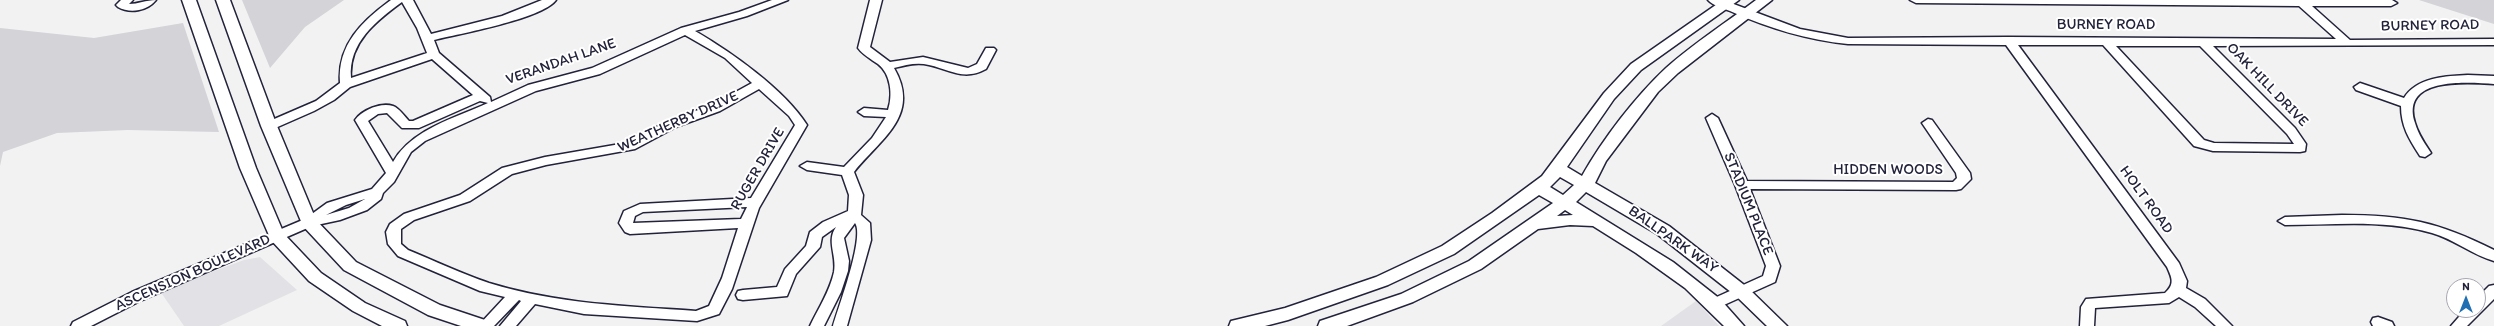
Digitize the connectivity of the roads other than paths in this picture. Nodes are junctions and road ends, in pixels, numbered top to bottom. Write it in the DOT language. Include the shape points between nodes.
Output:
graph roads {
  1 [pos="127,0"];
  2 [pos="150,0"];
  3 [pos="189,0"];
  4 [pos="223,0"];
  5 [pos="398,0"];
  6 [pos="407,0"];
  7 [pos="550,0"];
  8 [pos="782,0"];
  9 [pos="876,0"];
  10 [pos="1765,0"];
  11 [pos="1916,0"];
  12 [pos="2053,1"];
  13 [pos="2187,1"];
  14 [pos="1723,2"];
  15 [pos="2301,2"];
  16 [pos="2391,3"];
  17 [pos="1746,14"];
  18 [pos="685,30"];
  19 [pos="428,38"];
  20 [pos="2008,40"];
  21 [pos="2105,41"];
  22 [pos="2202,41"];
  23 [pos="2494,42"];
  24 [pos="2347,43"];
  25 [pos="990,50"];
  26 [pos="434,55"];
  27 [pos="887,66"];
  28 [pos="2494,80"];
  29 [pos="346,84"];
  30 [pos="758,84"];
  31 [pos="2360,87"];
  32 [pos="480,96"];
  33 [pos="492,104"];
  34 [pos="2408,104"];
  35 [pos="864,112"];
  36 [pos="894,114"];
  37 [pos="1712,118"];
  38 [pos="1928,123"];
  39 [pos="269,126"];
  40 [pos="2425,154"];
  41 [pos="1599,160"];
  42 [pos="807,166"];
  43 [pos="1558,169"];
  44 [pos="392,172"];
  45 [pos="847,172"];
  46 [pos="1586,184"];
  47 [pos="1742,185"];
  48 [pos="1538,187"];
  49 [pos="755,202"];
  50 [pos="1564,203"];
  51 [pos="1620,203"];
  52 [pos="854,214"];
  53 [pos="2285,220"];
  54 [pos="308,222"];
  55 [pos="1596,222"];
  56 [pos="746,223"];
  57 [pos="1531,224"];
  58 [pos="277,236"];
  59 [pos="2494,256"];
  60 [pos="2178,290"];
  61 [pos="2494,290"];
  62 [pos="1742,292"];
  63 [pos="743,295"];
  64 [pos="515,296"];
  65 [pos="2486,298"];
  66 [pos="531,299"];
  67 [pos="718,304"];
  68 [pos="1715,304"];
  69 [pos="2466,318"];
  70 [pos="662,320"];
  71 [pos="78,326"];
  72 [pos="398,326"];
  73 [pos="481,326"];
  74 [pos="485,326"];
  75 [pos="507,326"];
  76 [pos="818,326"];
  77 [pos="840,326"];
  78 [pos="1238,326"];
  79 [pos="1327,326"];
  80 [pos="1735,326"];
  81 [pos="1778,326"];
  82 [pos="2087,326"];
  83 [pos="2226,326"];
  84 [pos="2458,326"];
  1 -- 2 [label="street" via="122,5 129,8"];
  3 -- 58 [label="main road" via="248,168"];
  4 -- 39 [label="main road"];
  5 -- 29 [label="street" via="378,14 356,36 348,53 344,76"];
  6 -- 19 [label="street"];
  7 -- 19 [label="street" via="503,19"];
  8 -- 18 [label="street, VERANDAH LANE"];
  9 -- 27 [label="street" via="864,48"];
  10 -- 17 [label="main road"];
  11 -- 12 [label="street"];
  12 -- 13 [label="street"];
  13 -- 15 [label="street"];
  14 -- 17 [label="street, BURNEY ROAD"];
  14 -- 43 [label="main road" via="1626,77 1609,96"];
  15 -- 16 [label="street"];
  15 -- 24 [label="street"];
  17 -- 20 [label="street, BURNEY ROAD" via="1785,30 1831,39"];
  17 -- 41 [label="main road" via="1673,70 1653,89"];
  18 -- 30 [label="street, RUGER DRIVE" via="729,56"];
  18 -- 33 [label="street, VERANDAH LANE" via="596,70 544,84"];
  19 -- 26 [label="street"];
  20 -- 21 [label="street, BURNEY ROAD"];
  20 -- 60 [label="street, HOLT ROAD" via="2174,266 2180,282"];
  21 -- 22 [label="street, BURNEY ROAD"];
  21 -- 22 [label="street, OAK HILL DRIVE" via="2198,143 2213,147 2294,149 2301,146 2291,131"];
  22 -- 24 [label="street, BURNEY ROAD"];
  23 -- 24 [label="street, BURNEY ROAD"];
  25 -- 27 [label="street" via="982,66 970,72 952,71 930,61 918,60"];
  26 -- 29 [label="street"];
  26 -- 32 [label="street"];
  27 -- 36 [label="street" via="896,84"];
  28 -- 34 [label="street" via="2433,82 2418,89"];
  29 -- 39 [label="street" via="315,106"];
  30 -- 49 [label="street, RUGER DRIVE" via="800,119 801,126"];
  30 -- 64 [label="street, WEATHERBY DRIVE" via="716,108 672,124 630,146 545,161 507,171 465,198 409,217 395,227 394,244 403,253 485,287"];
  31 -- 34 [label="street"];
  32 -- 33 [label="street"];
  32 -- 44 [label="street" via="415,125 406,125 390,109 381,109 363,118 361,120"];
  33 -- 44 [label="street, VERANDAH LANE" via="413,143"];
  34 -- 40 [label="street" via="2407,118"];
  35 -- 36 [label="street"];
  36 -- 45 [label="street" via="878,141"];
  37 -- 47 [label="street, STADIUM PLACE"];
  38 -- 47 [label="street, HIDDEN WOODS" via="1963,173 1964,180 1956,186"];
  39 -- 54 [label="main road"];
  41 -- 46 [label="main road"];
  41 -- 51 [label="main road" via="1606,185"];
  42 -- 45 [label="street"];
  43 -- 46 [label="main road, BALLPARK WAY"];
  43 -- 48 [label="main road"];
  44 -- 54 [label="street, VERANDAH LANE" via="372,200 327,220"];
  45 -- 52 [label="street" via="856,195"];
  46 -- 50 [label="main road"];
  46 -- 51 [label="main road, BALLPARK WAY"];
  47 -- 62 [label="street, STADIUM PLACE" via="1773,266 1770,279"];
  48 -- 50 [label="main road, BALLPARK WAY"];
  48 -- 78 [label="main road" via="1448,250 1403,271 1352,293"];
  49 -- 56 [label="street, RUGER DRIVE"];
  49 -- 56 [label="street" via="640,208 629,214 626,223 630,229"];
  50 -- 55 [label="main road, BALLPARK WAY"];
  50 -- 57 [label="main road"];
  51 -- 62 [label="main road, BALLPARK WAY" via="1690,249"];
  52 -- 63 [label="street" via="828,225 815,235 813,247 790,272 782,292"];
  52 -- 76 [label="street" via="839,229 836,241 842,260 840,273"];
  52 -- 77 [label="street" via="863,223 864,240"];
  53 -- 59 [label="street" via="2413,225 2438,230"];
  54 -- 58 [label="street, ASCENSION BOULEVARD"];
  54 -- 73 [label="main road" via="350,266 434,310"];
  55 -- 57 [label="main road" via="1570,220"];
  55 -- 68 [label="main road, BALLPARK WAY" via="1675,270"];
  56 -- 67 [label="street, RUGER DRIVE" via="732,271"];
  57 -- 79 [label="main road" via="1476,265 1407,298"];
  58 -- 71 [label="street, ASCENSION BOULEVARD" via="137,296"];
  58 -- 72 [label="main road" via="315,277 359,307"];
  60 -- 82 [label="street" via="2170,298 2096,301 2088,307"];
  60 -- 83 [label="street" via="2200,303"];
  61 -- 65 [label="street"];
  62 -- 68 [label="street, STADIUM PLACE"];
  62 -- 81 [label="main road, BALLPARK WAY"];
  64 -- 66 [label="street, WEATHERBY DRIVE"];
  64 -- 74 [label="street"];
  66 -- 70 [label="street, WEATHERBY DRIVE"];
  66 -- 75 [label="street"];
  67 -- 70 [label="street, WEATHERBY DRIVE" via="714,310 704,315"];
  68 -- 80 [label="main road, BALLPARK WAY"];
  69 -- 84 [label="street"];
}
